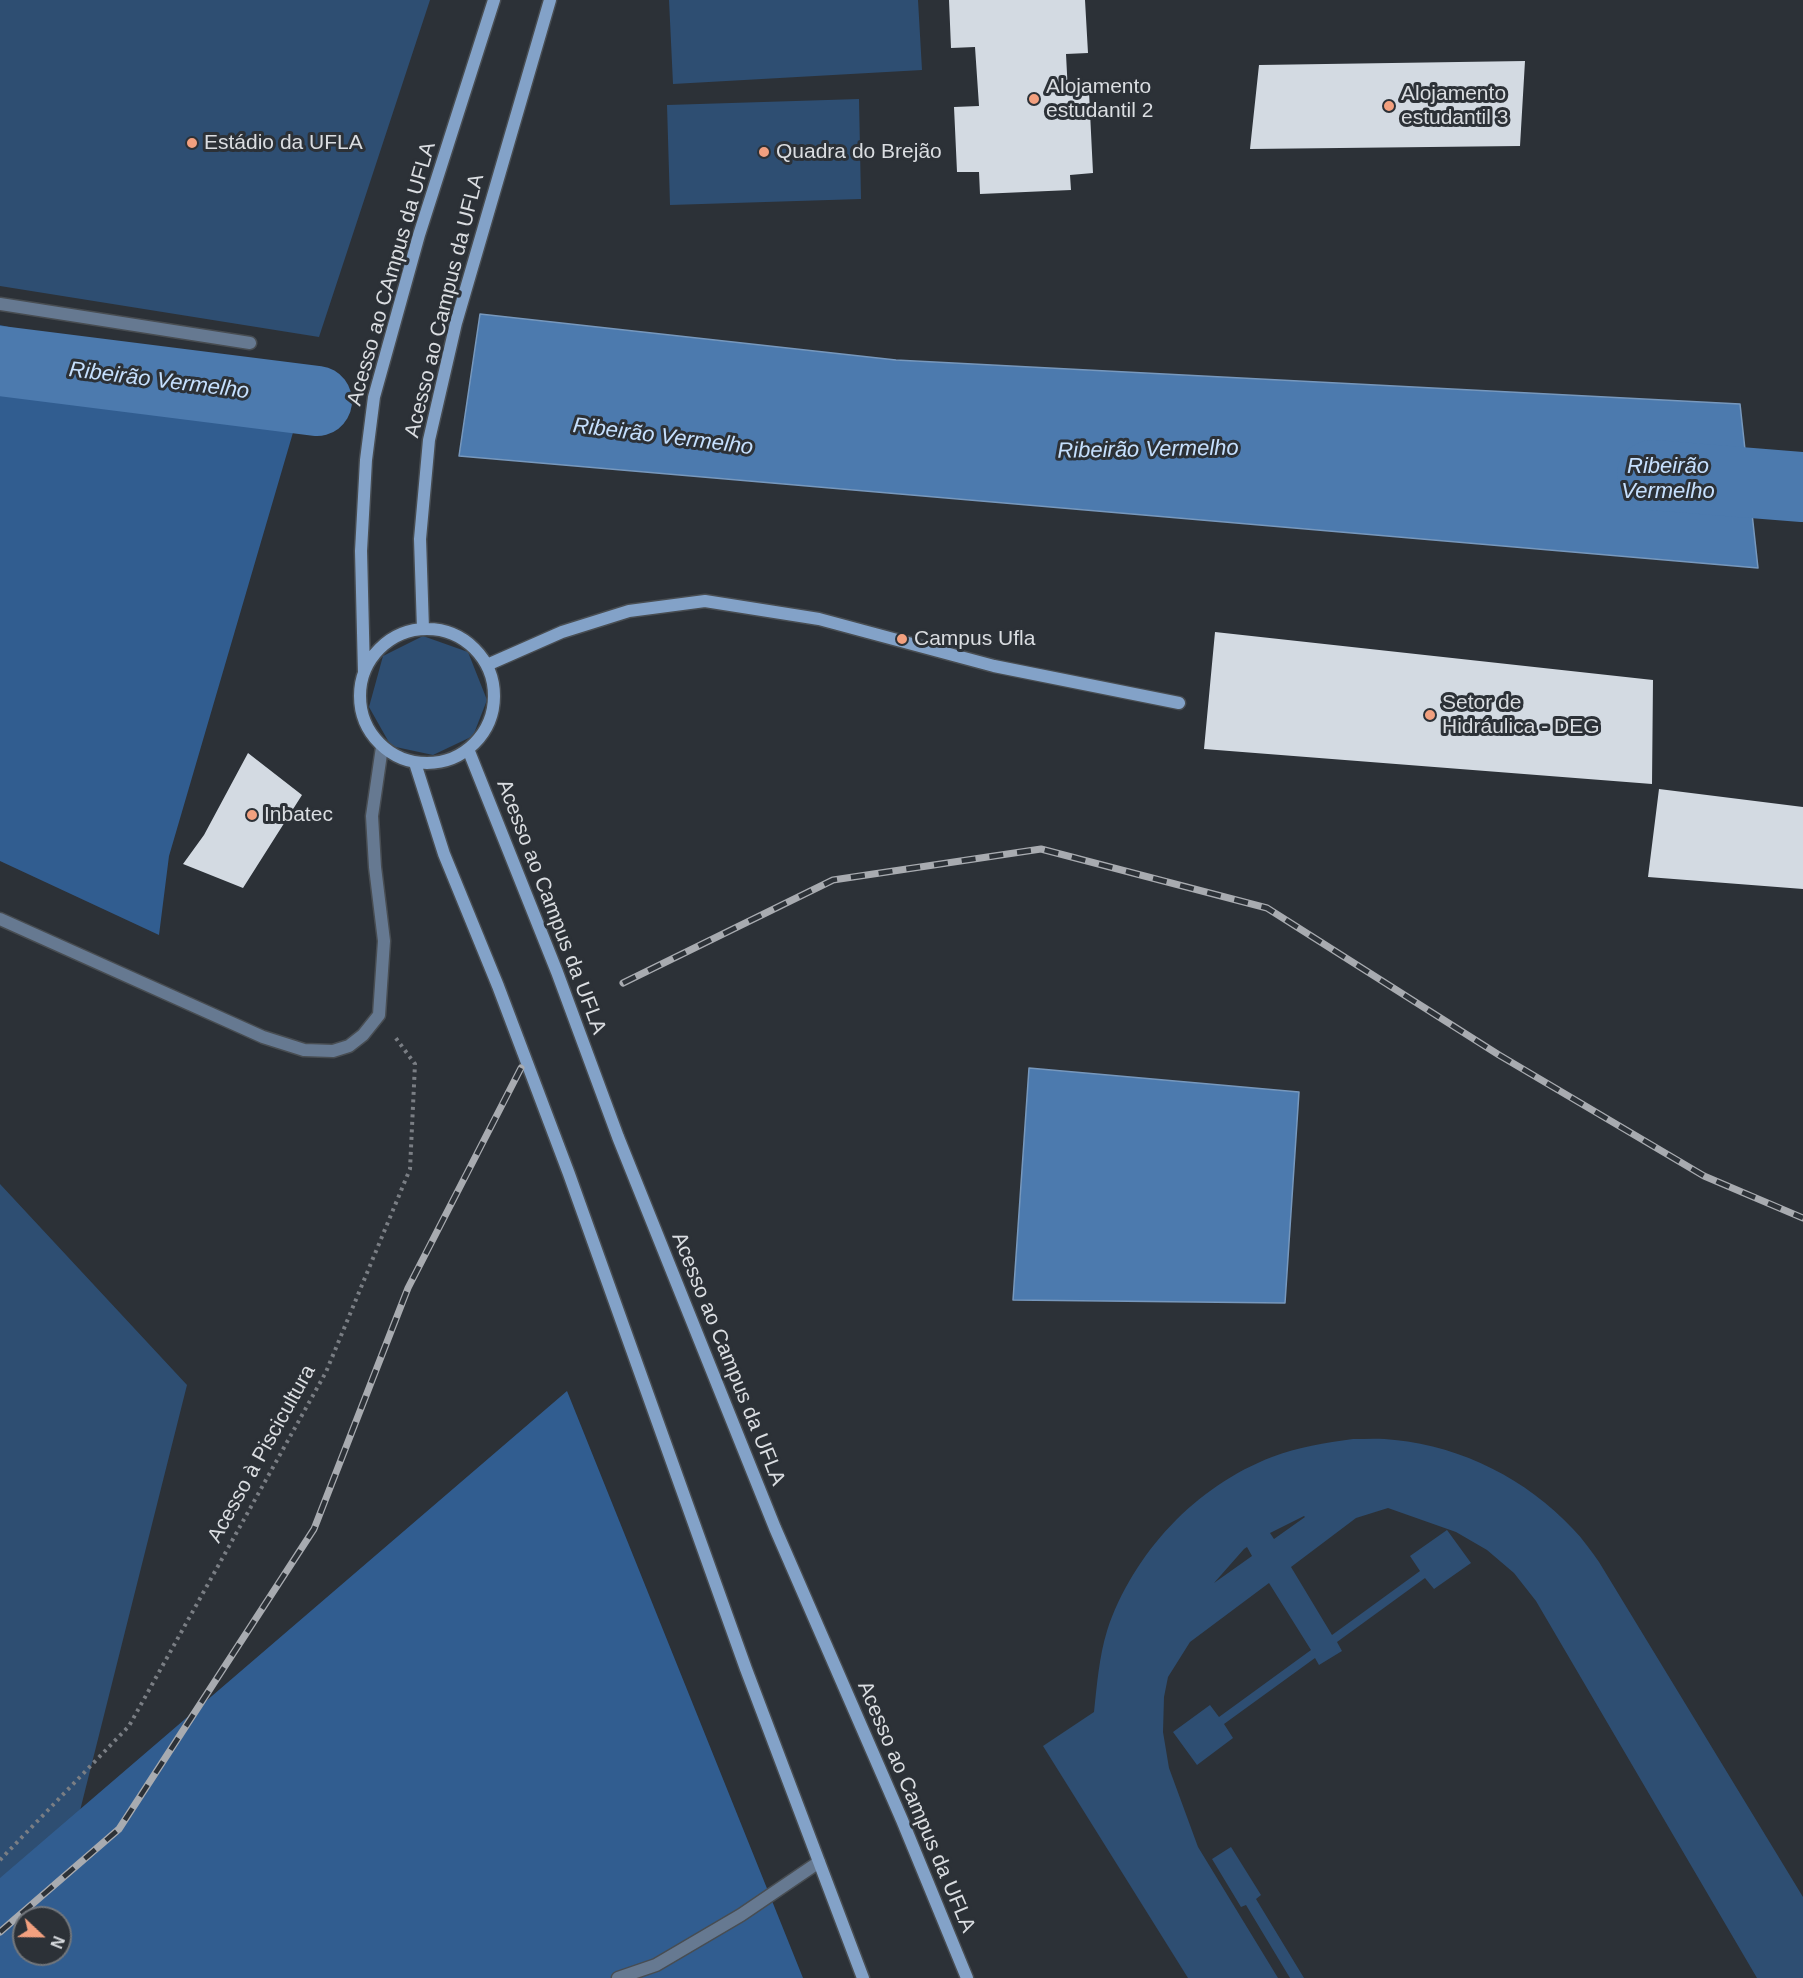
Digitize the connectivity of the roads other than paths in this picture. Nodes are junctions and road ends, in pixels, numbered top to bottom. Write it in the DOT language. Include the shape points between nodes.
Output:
graph roads {
  1 [pos="494,0"];
  2 [pos="550,0"];
  3 [pos="0,304"];
  4 [pos="250,343"];
  5 [pos="423,629"];
  6 [pos="487,665"];
  7 [pos="364,674"];
  8 [pos="1179,704"];
  9 [pos="382,747"];
  10 [pos="468,749"];
  11 [pos="415,763"];
  12 [pos="0,919"];
  13 [pos="819,1862"];
  14 [pos="618,1978"];
  15 [pos="863,1978"];
  16 [pos="967,1978"];
  1 -- 7 [label="street, Acesso ao CAmpus da UFLA" via="419,235 374,397 361,551"];
  2 -- 5 [label="street, Acesso ao Campus da UFLA" via="456,323 429,440 420,539"];
  3 -- 4 [label="street"];
  5 -- 6 [label="street, Acesso ao CAmpus da UFLA" via="443,630 460,638"];
  5 -- 7 [label="street, Acesso ao CAmpus da UFLA" via="387,642 373,656"];
  6 -- 8 [label="street" via="562,632 629,611 705,601 819,619 994,666"];
  6 -- 10 [label="street, Acesso ao CAmpus da UFLA" via="494,687 493,710 484,732"];
  7 -- 9 [label="street, Acesso ao CAmpus da UFLA" via="360,693 362,713"];
  9 -- 11 [label="street, Acesso ao CAmpus da UFLA"];
  9 -- 12 [label="street" via="372,816 384,941 379,1015 349,1046 333,1051 304,1050 263,1037"];
  10 -- 11 [label="street, Acesso ao CAmpus da UFLA" via="436,763"];
  10 -- 16 [label="street, Acesso ao Campus da UFLA" via="775,1528"];
  11 -- 13 [label="street" via="444,854 570,1174"];
  13 -- 14 [label="street" via="741,1915 656,1965"];
  13 -- 15 [label="street"];
}
